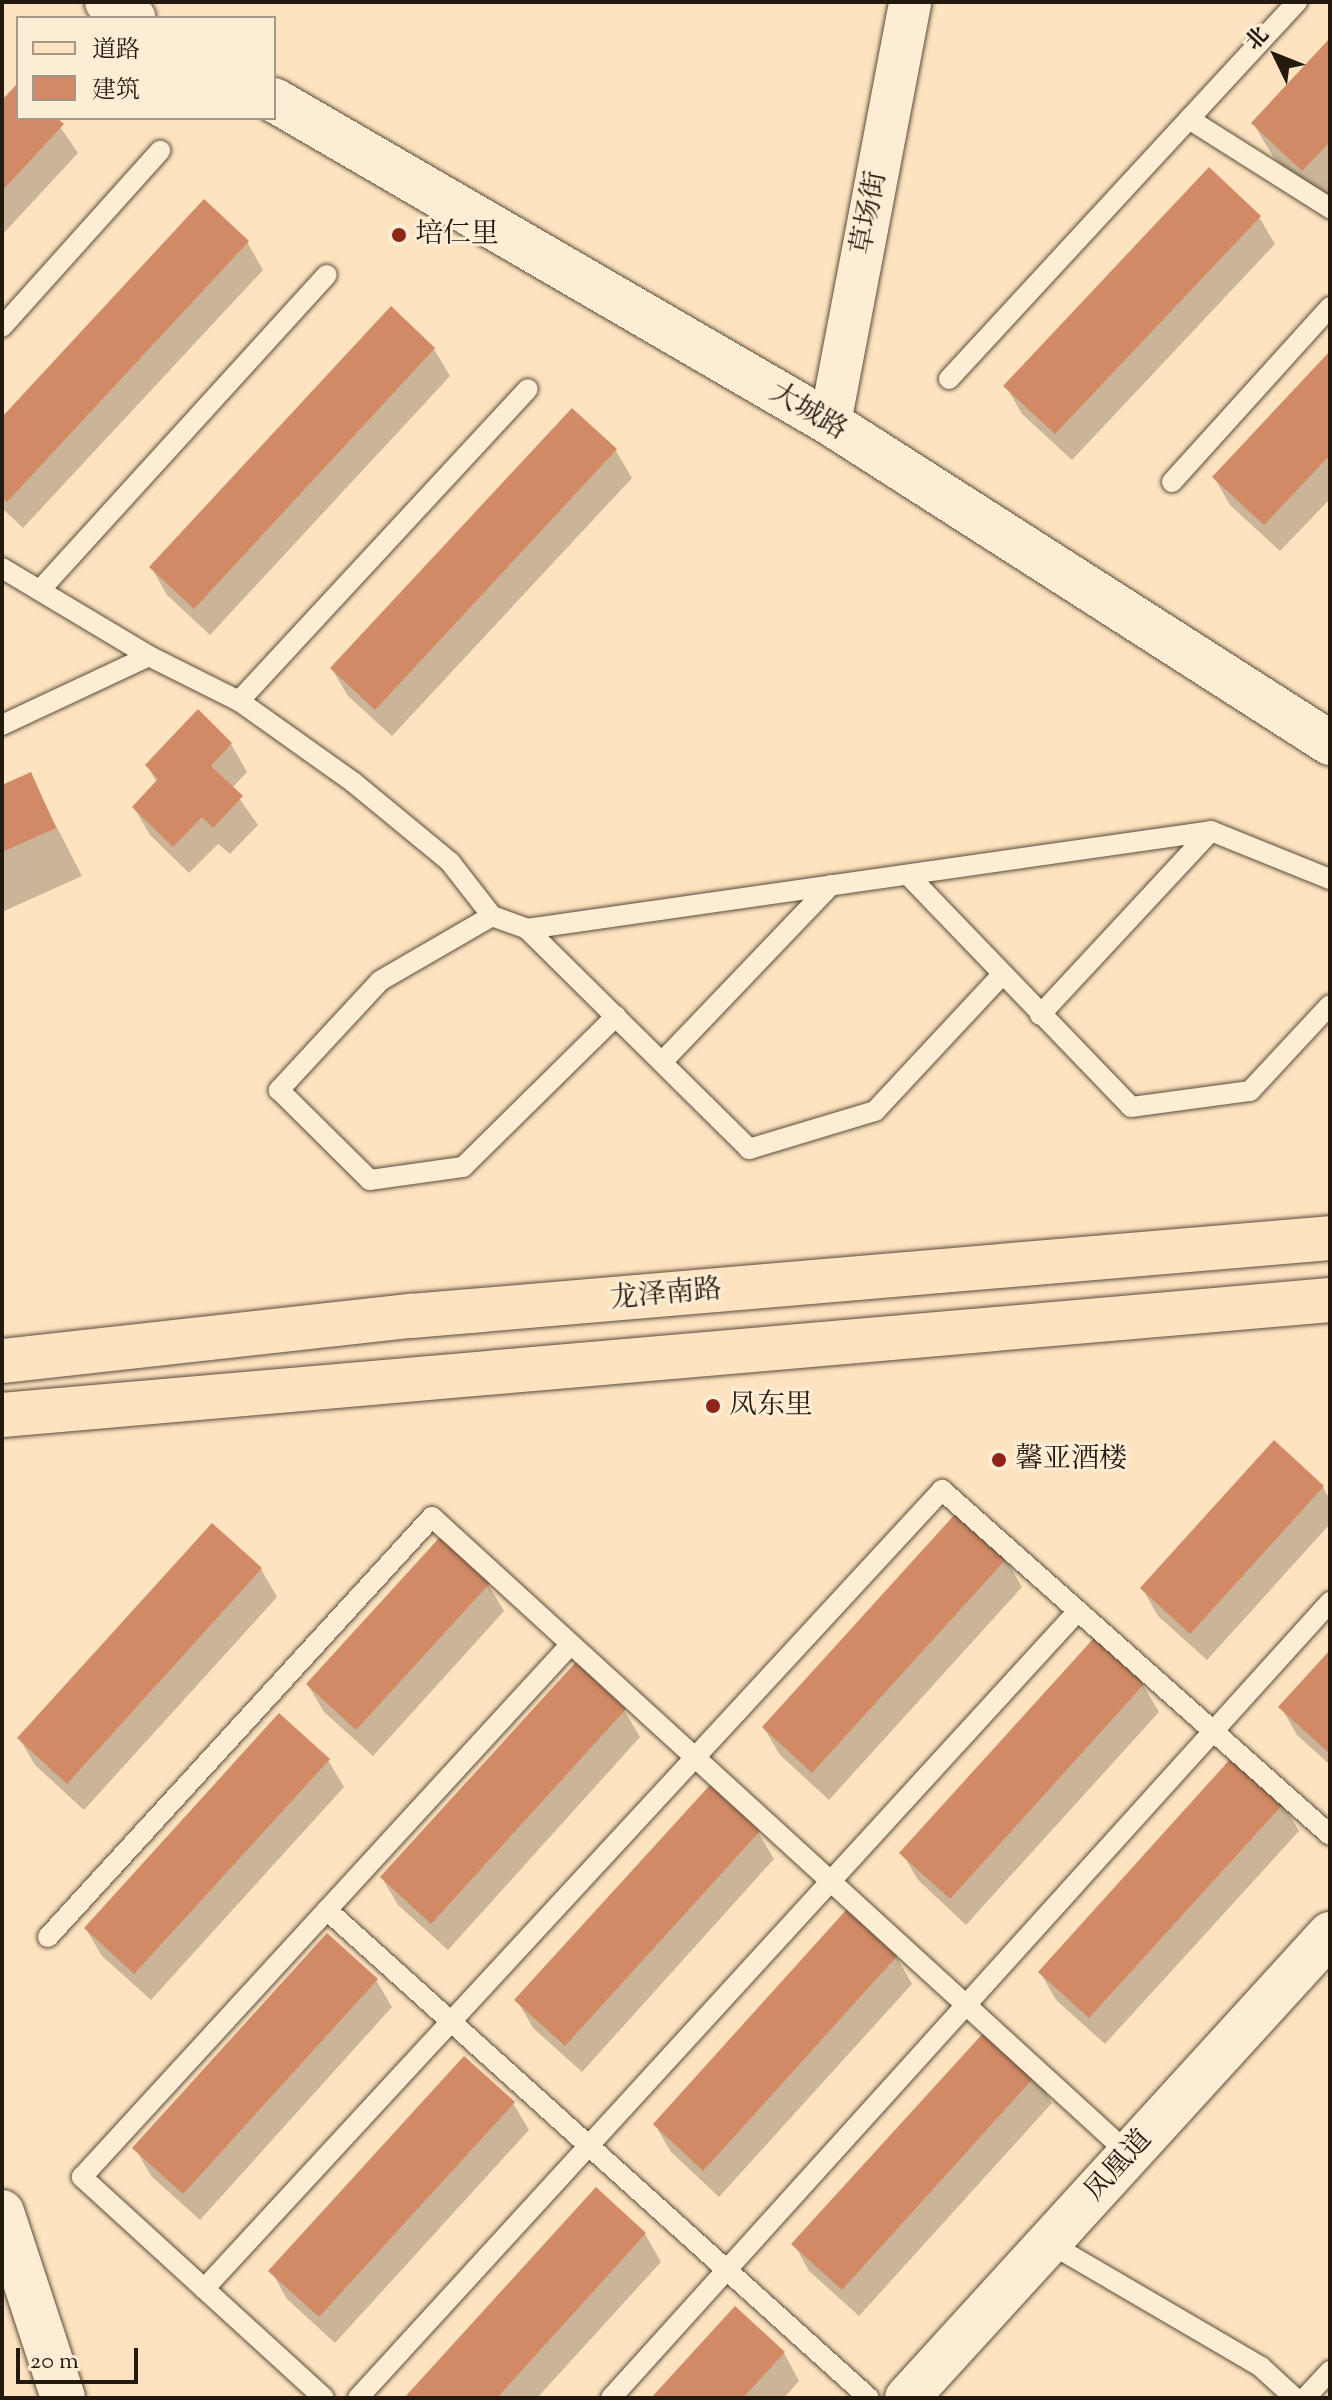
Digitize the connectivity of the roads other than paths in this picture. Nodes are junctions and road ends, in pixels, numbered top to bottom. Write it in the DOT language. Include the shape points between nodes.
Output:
graph roads {
  1 [pos="107,2"];
  2 [pos="910,2"];
  3 [pos="1297,2"];
  4 [pos="131,16"];
  5 [pos="276,101"];
  6 [pos="1189,119"];
  7 [pos="160,151"];
  8 [pos="1330,208"];
  9 [pos="327,275"];
  10 [pos="1330,307"];
  11 [pos="2,327"];
  12 [pos="949,379"];
  13 [pos="528,389"];
  14 [pos="830,423"];
  15 [pos="1172,482"];
  16 [pos="2,568"];
  17 [pos="40,590"];
  18 [pos="149,656"];
  19 [pos="239,701"];
  20 [pos="2,725"];
  21 [pos="1330,743"];
  22 [pos="1211,831"];
  23 [pos="909,876"];
  24 [pos="1330,879"];
  25 [pos="831,885"];
  26 [pos="492,916"];
  27 [pos="527,929"];
  28 [pos="1001,976"];
  29 [pos="1330,1005"];
  30 [pos="1040,1015"];
  31 [pos="616,1016"];
  32 [pos="662,1062"];
  33 [pos="1330,1238"];
  34 [pos="1329,1300"];
  35 [pos="2,1361"];
  36 [pos="2,1415"];
  37 [pos="1330,1602"];
  38 [pos="1078,1611"];
  39 [pos="571,1644"];
  40 [pos="1213,1731"];
  41 [pos="696,1758"];
  42 [pos="1330,1835"];
  43 [pos="831,1882"];
  44 [pos="327,1910"];
  45 [pos="1330,1934"];
  46 [pos="48,1937"];
  47 [pos="966,2005"];
  48 [pos="452,2021"];
  49 [pos="590,2145"];
  50 [pos="1129,2154"];
  51 [pos="2,2212"];
  52 [pos="1049,2243"];
  53 [pos="727,2269"];
  54 [pos="204,2289"];
  55 [pos="1330,2371"];
  56 [pos="63,2398"];
  57 [pos="324,2398"];
  58 [pos="358,2398"];
  59 [pos="611,2398"];
  60 [pos="869,2398"];
  61 [pos="907,2398"];
  62 [pos="1295,2398"];
  63 [pos="1305,2398"];
  1 -- 4 [label="street"];
  2 -- 14 [label="street, 草场街"];
  3 -- 6 [label="lane"];
  5 -- 14 [label="street, 大城路"];
  6 -- 8 [label="lane"];
  6 -- 12 [label="lane"];
  7 -- 11 [label="lane"];
  9 -- 17 [label="lane"];
  10 -- 15 [label="lane"];
  13 -- 19 [label="lane"];
  14 -- 21 [label="street, 大城路"];
  16 -- 17 [label="lane"];
  17 -- 18 [label="lane"];
  18 -- 19 [label="lane"];
  18 -- 20 [label="lane"];
  19 -- 26 [label="lane" via="353,782 450,862"];
  22 -- 23 [label="lane"];
  22 -- 24 [label="lane"];
  22 -- 30 [label="lane"];
  23 -- 25 [label="lane"];
  23 -- 28 [label="lane"];
  25 -- 27 [label="lane"];
  25 -- 32 [label="lane"];
  26 -- 27 [label="lane"];
  26 -- 31 [label="lane" via="380,981 279,1090 370,1180 463,1167"];
  27 -- 31 [label="lane"];
  28 -- 30 [label="lane"];
  28 -- 32 [label="lane" via="875,1111 749,1149"];
  29 -- 30 [label="lane" via="1250,1091 1131,1107"];
  31 -- 32 [label="lane"];
  33 -- 35 [label="main road, 龙泽南路" via="411,1316"];
  34 -- 36 [label="main road"];
  37 -- 40 [label="lane"];
  38 -- 40 [label="lane"];
  38 -- 41 [label="lane" via="942,1490"];
  38 -- 43 [label="lane"];
  39 -- 41 [label="lane"];
  39 -- 44 [label="lane"];
  39 -- 46 [label="lane" via="432,1517"];
  40 -- 42 [label="lane"];
  40 -- 47 [label="lane"];
  41 -- 43 [label="lane"];
  41 -- 48 [label="lane"];
  43 -- 47 [label="lane"];
  43 -- 49 [label="lane"];
  44 -- 48 [label="lane"];
  44 -- 54 [label="lane" via="82,2177"];
  45 -- 50 [label="street, 凤凰道"];
  47 -- 50 [label="lane"];
  47 -- 53 [label="lane"];
  48 -- 49 [label="lane"];
  48 -- 54 [label="lane"];
  49 -- 53 [label="lane"];
  49 -- 58 [label="lane"];
  50 -- 52 [label="street, 凤凰道"];
  51 -- 56 [label="street"];
  52 -- 61 [label="street, 凤凰道"];
  52 -- 62 [label="lane" via="1261,2367"];
  53 -- 59 [label="lane"];
  53 -- 60 [label="lane"];
  54 -- 57 [label="lane"];
  55 -- 63 [label="lane"];
}
